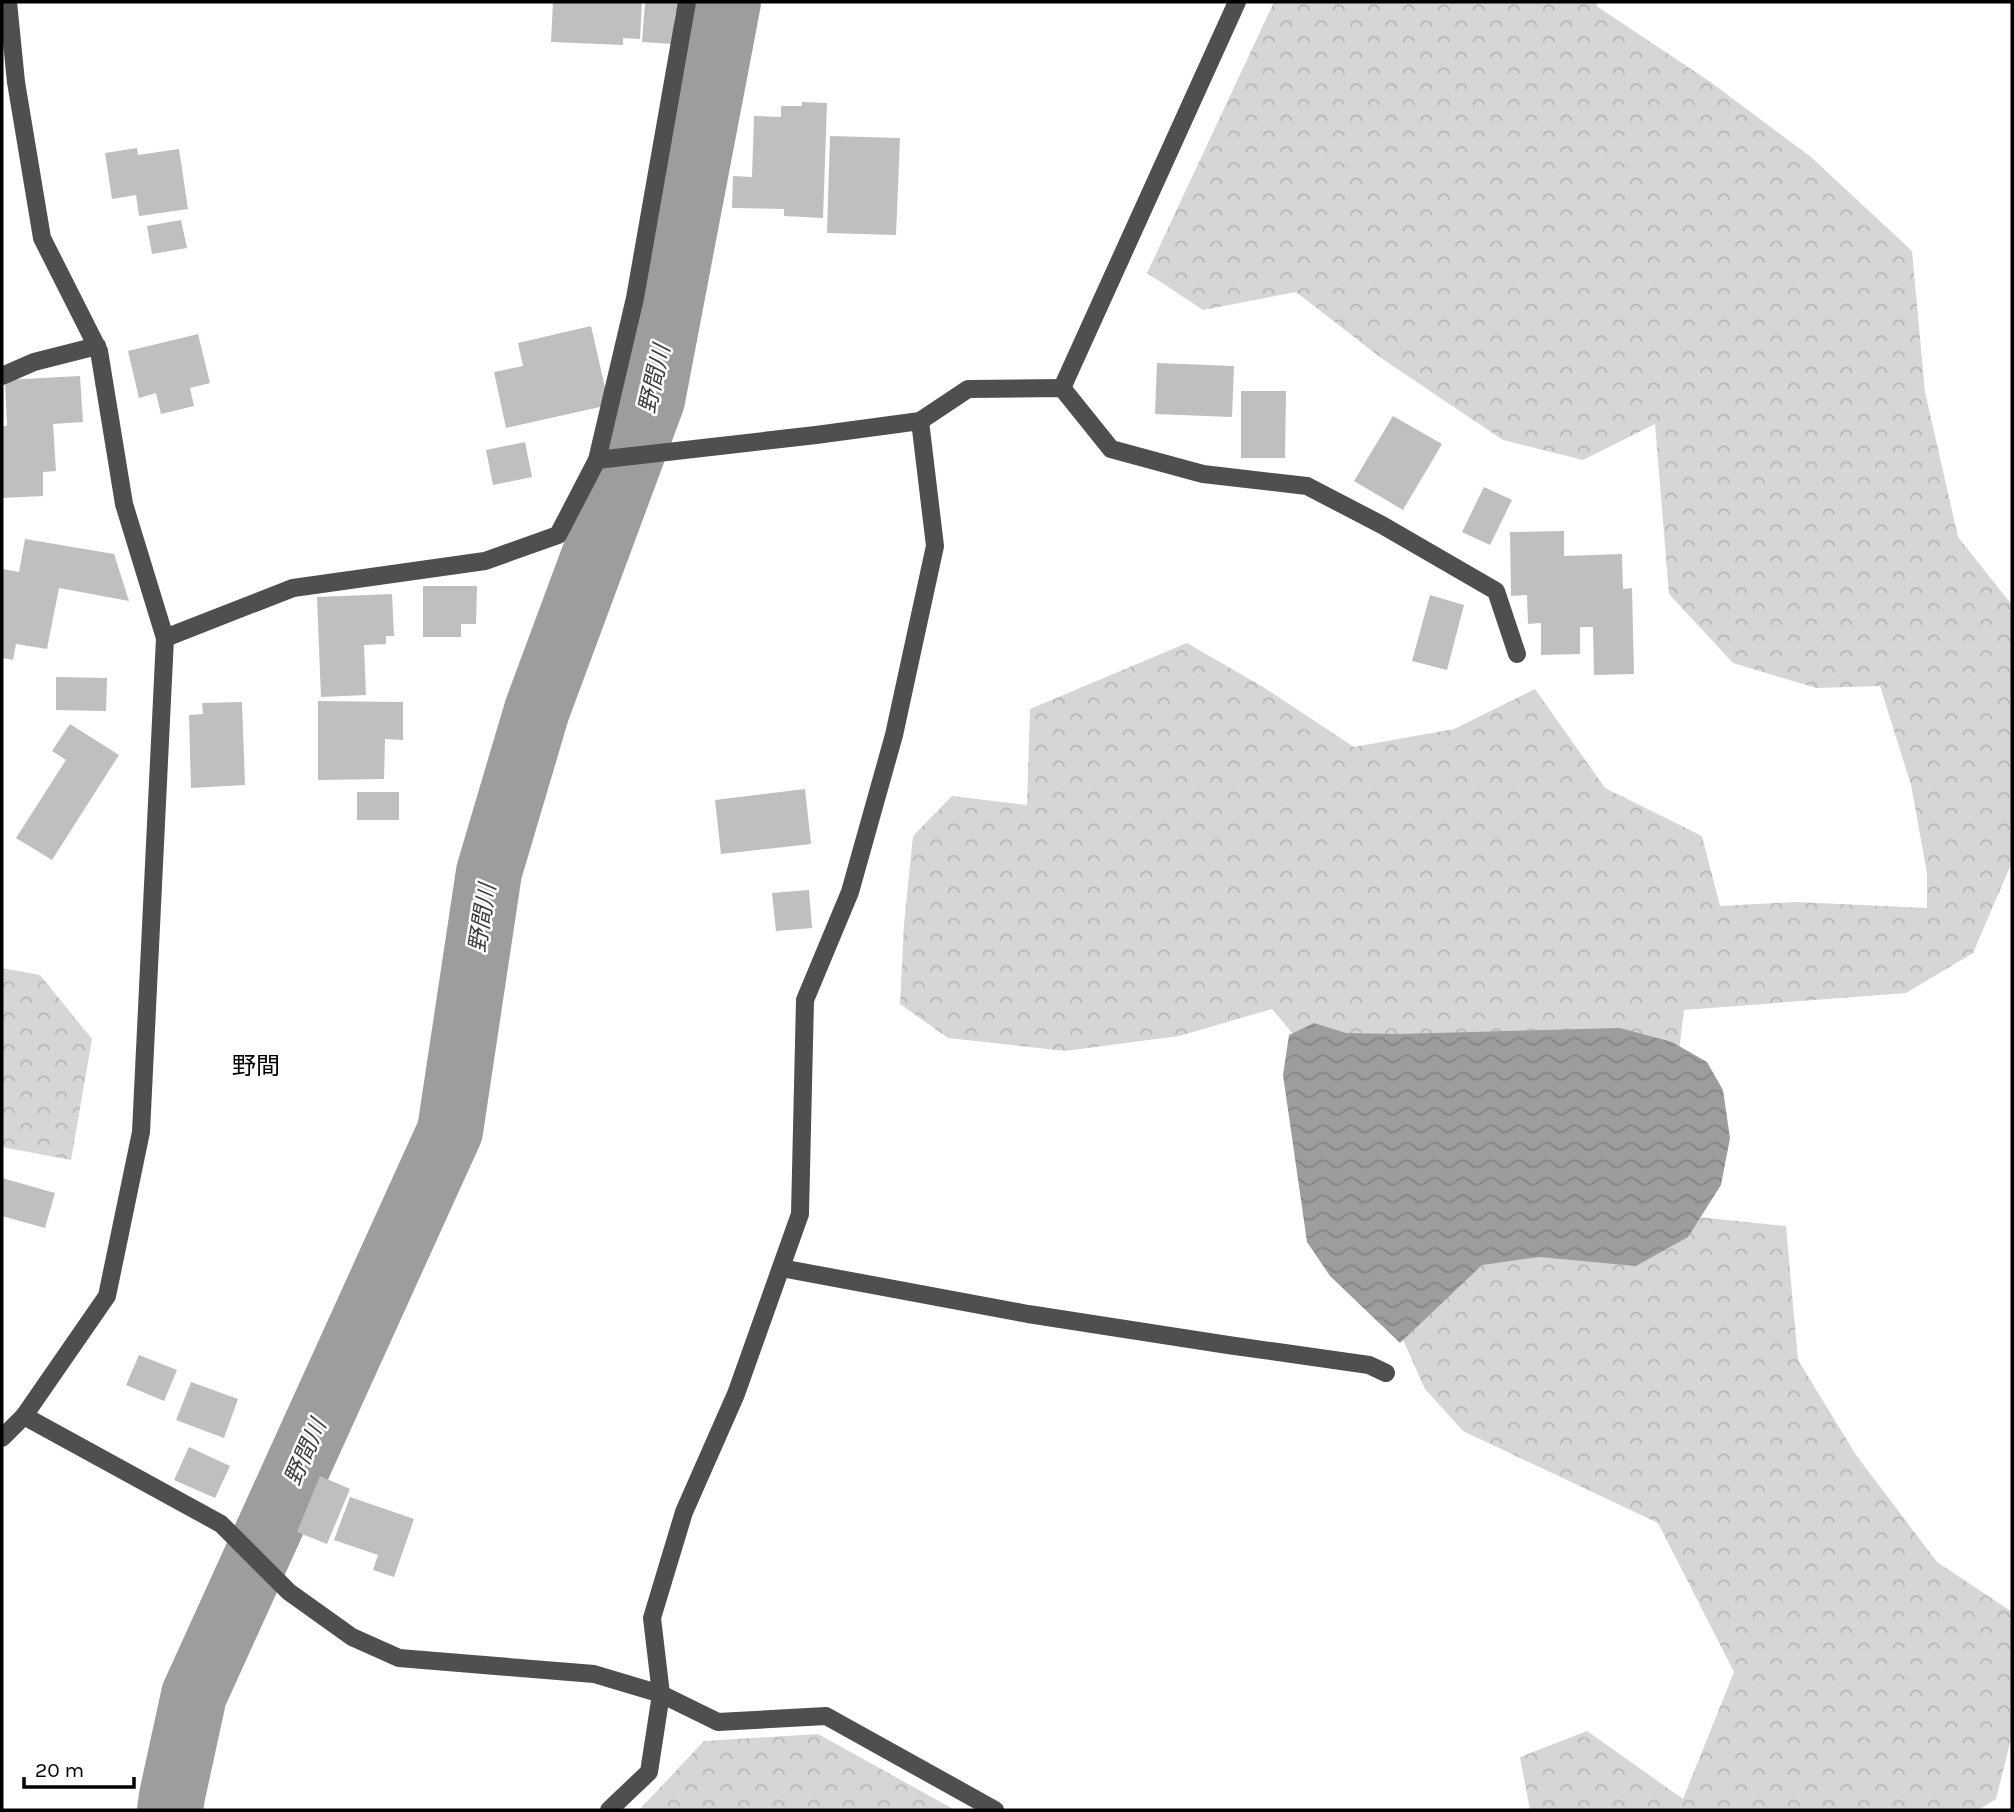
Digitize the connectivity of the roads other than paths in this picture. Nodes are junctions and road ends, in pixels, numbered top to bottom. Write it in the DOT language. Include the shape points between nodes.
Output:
graph roads {
  1 [pos="8,2"];
  2 [pos="687,2"];
  3 [pos="1237,2"];
  4 [pos="97,346"];
  5 [pos="2,376"];
  6 [pos="1062,388"];
  7 [pos="920,421"];
  8 [pos="597,460"];
  9 [pos="165,638"];
  10 [pos="1517,654"];
  11 [pos="781,1268"];
  12 [pos="1386,1373"];
  13 [pos="24,1416"];
  14 [pos="2,1438"];
  15 [pos="662,1693"];
  16 [pos="609,1810"];
  17 [pos="995,1810"];
  1 -- 4 [label="street" via="42,238"];
  2 -- 8 [label="street" via="635,298"];
  3 -- 6 [label="street"];
  4 -- 5 [label="street" via="34,362"];
  4 -- 9 [label="street" via="124,503"];
  6 -- 7 [label="street" via="968,389"];
  6 -- 10 [label="street" via="1111,449 1203,474 1307,486 1496,591"];
  7 -- 8 [label="street"];
  7 -- 11 [label="street" via="935,546 894,735 850,892 805,1000 800,1214"];
  8 -- 9 [label="street" via="558,535 485,561 293,588"];
  9 -- 13 [label="street" via="141,1132 107,1296"];
  11 -- 12 [label="street" via="1028,1314 1369,1365"];
  11 -- 15 [label="street" via="736,1394 684,1512 652,1618"];
  13 -- 14 [label="street"];
  13 -- 15 [label="street" via="221,1524 289,1592 352,1637 399,1658 594,1674"];
  15 -- 16 [label="street" via="649,1772"];
  15 -- 17 [label="street" via="718,1721 826,1716"];
}
